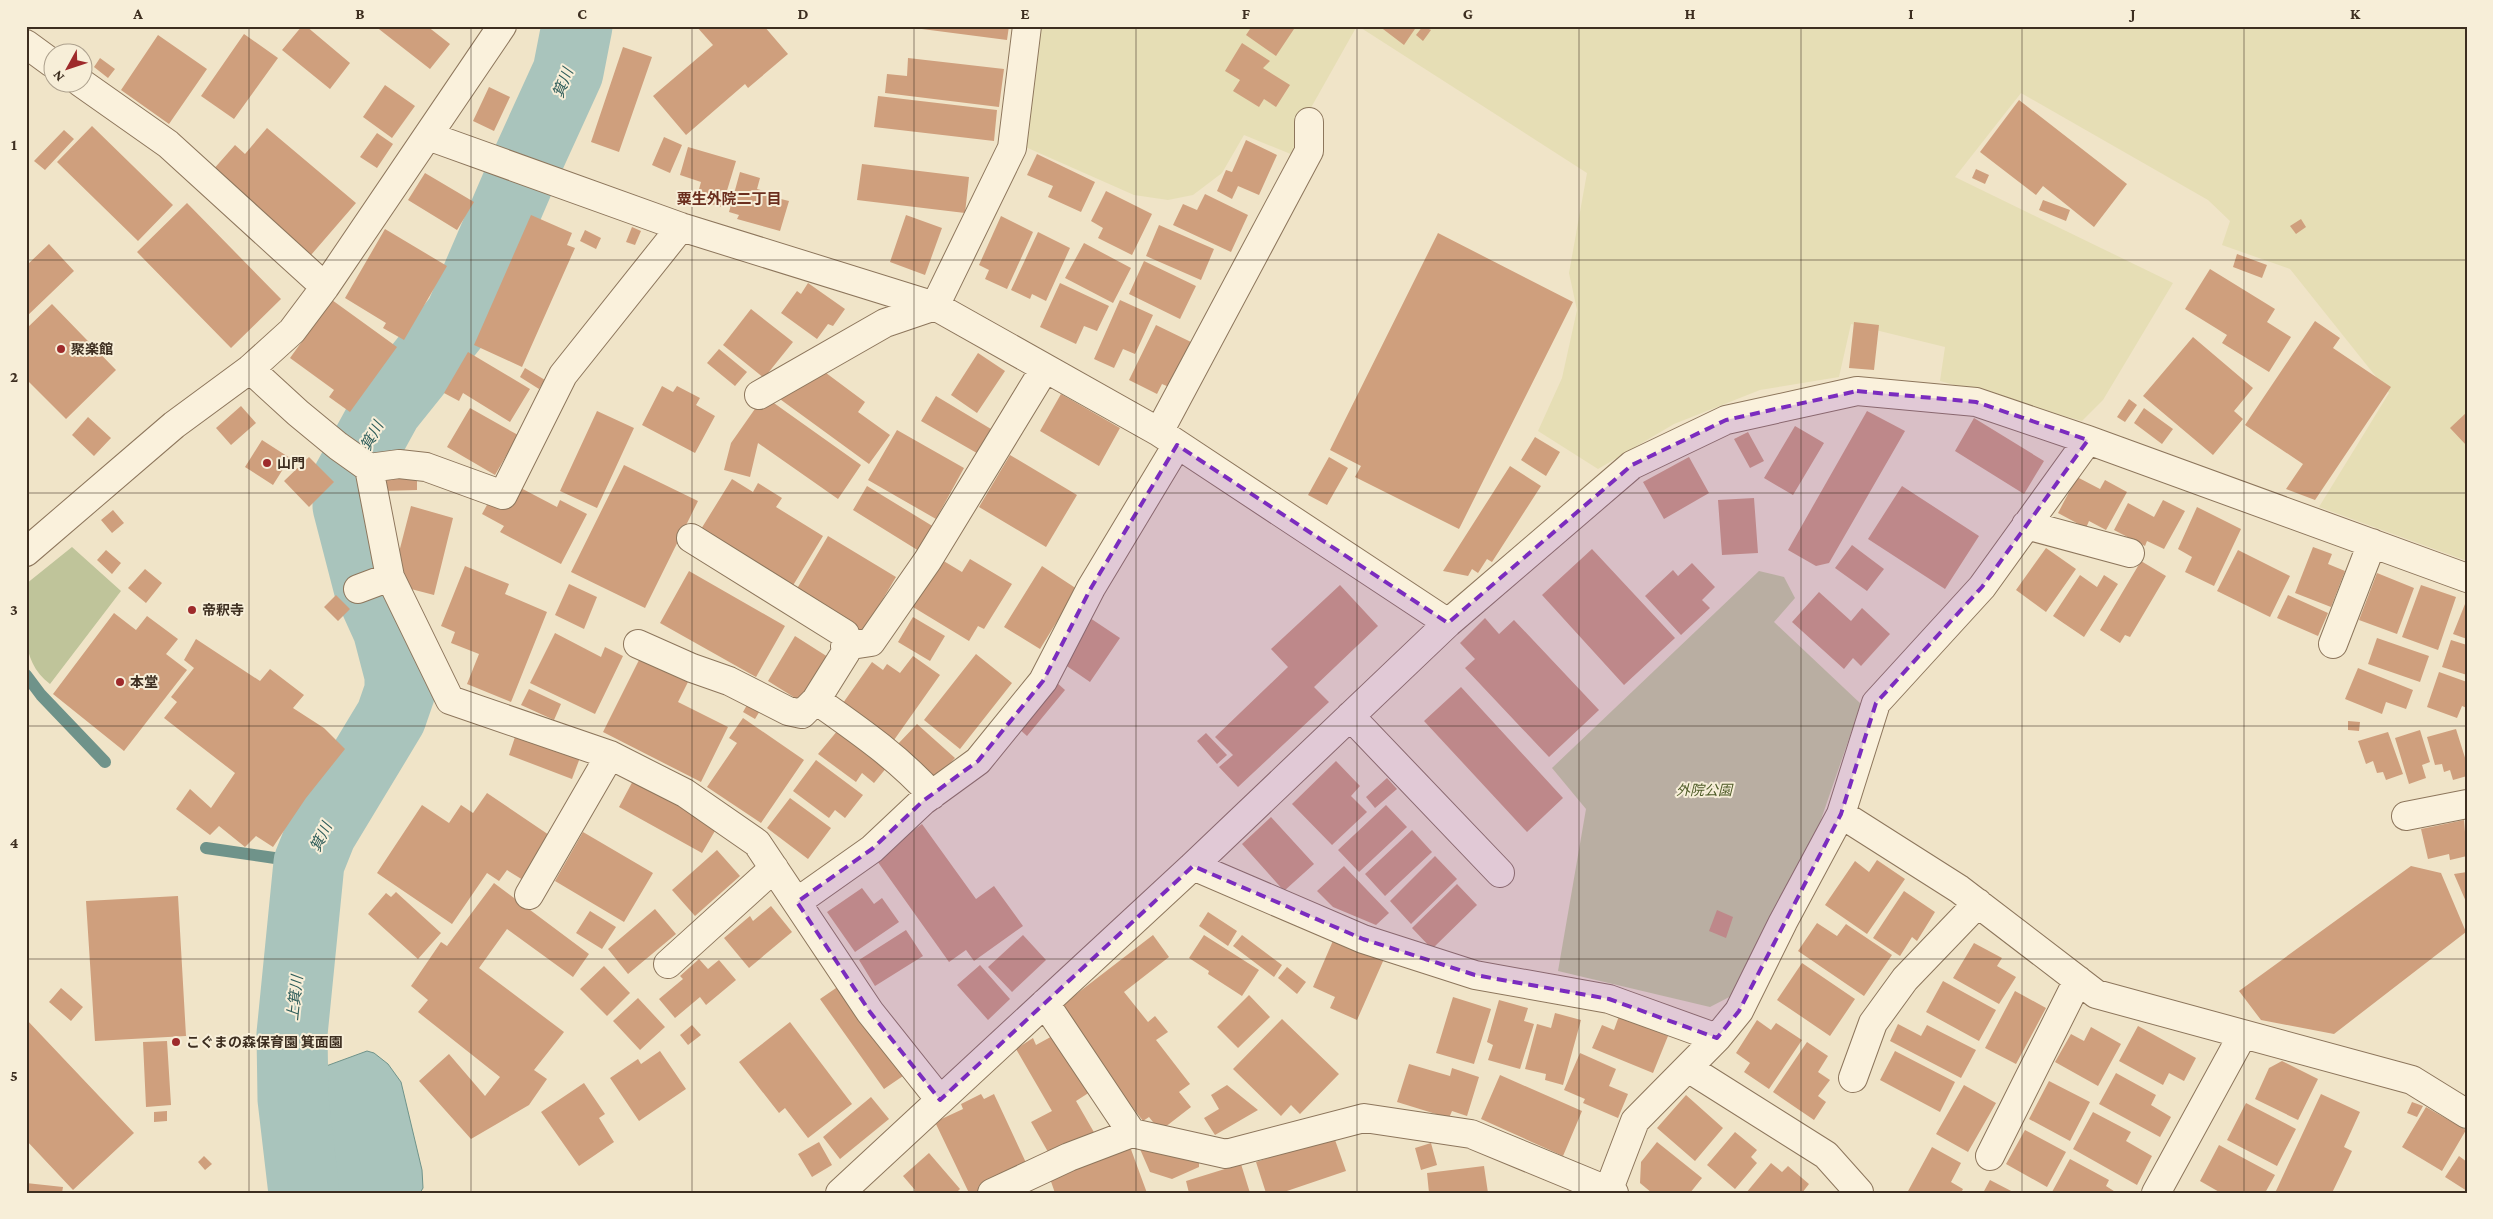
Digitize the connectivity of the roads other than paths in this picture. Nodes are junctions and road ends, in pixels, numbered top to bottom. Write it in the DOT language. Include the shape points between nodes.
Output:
graph roads {
  1 [pos="502,26"];
  2 [pos="1027,26"];
  3 [pos="26,44"];
  4 [pos="42,56"];
  5 [pos="92,90"];
  6 [pos="1309,122"];
  7 [pos="428,136"];
  8 [pos="681,228"];
  9 [pos="325,287"];
  10 [pos="935,306"];
  11 [pos="1044,368"];
  12 [pos="250,369"];
  13 [pos="759,395"];
  14 [pos="1168,438"];
  15 [pos="2088,440"];
  16 [pos="367,467"];
  17 [pos="2026,525"];
  18 [pos="691,538"];
  19 [pos="2372,544"];
  20 [pos="26,552"];
  21 [pos="2130,553"];
  22 [pos="390,577"];
  23 [pos="2467,578"];
  24 [pos="358,589"];
  25 [pos="1448,623"];
  26 [pos="638,644"];
  27 [pos="2333,644"];
  28 [pos="845,646"];
  29 [pos="816,700"];
  30 [pos="1350,716"];
  31 [pos="610,755"];
  32 [pos="932,795"];
  33 [pos="2467,804"];
  34 [pos="1841,814"];
  35 [pos="2406,816"];
  36 [pos="1193,866"];
  37 [pos="774,868"];
  38 [pos="1500,873"];
  39 [pos="529,895"];
  40 [pos="797,902"];
  41 [pos="1978,903"];
  42 [pos="668,964"];
  43 [pos="2078,980"];
  44 [pos="1046,1003"];
  45 [pos="2244,1034"];
  46 [pos="1717,1038"];
  47 [pos="1688,1068"];
  48 [pos="1852,1078"];
  49 [pos="940,1100"];
  50 [pos="2467,1114"];
  51 [pos="1132,1133"];
  52 [pos="1990,1156"];
  53 [pos="1608,1192"];
  54 [pos="1859,1192"];
  55 [pos="840,1193"];
  56 [pos="992,1193"];
  57 [pos="2156,1193"];
  1 -- 7 [label="street"];
  2 -- 10 [label="street" via="1012,148"];
  3 -- 4 [label="street"];
  5 -- 9 [label="street" via="168,144"];
  6 -- 14 [label="street" via="1309,151"];
  7 -- 8 [label="street"];
  7 -- 9 [label="street"];
  8 -- 10 [label="street"];
  8 -- 16 [label="street" via="563,375 503,495 426,467 399,464"];
  9 -- 12 [label="street" via="292,331"];
  10 -- 11 [label="street"];
  10 -- 13 [label="street" via="885,323"];
  11 -- 14 [label="street"];
  11 -- 28 [label="street" via="928,560 871,642"];
  12 -- 16 [label="street" via="338,446"];
  12 -- 20 [label="street" via="174,425"];
  14 -- 25 [label="street"];
  14 -- 32 [label="street" via="1043,681 978,761"];
  15 -- 17 [label="street"];
  15 -- 19 [label="street"];
  15 -- 25 [label="street" via="1976,402 1857,391 1726,420 1632,465"];
  16 -- 22 [label="street"];
  17 -- 21 [label="street"];
  17 -- 34 [label="street" via="1982,587 1876,703"];
  18 -- 28 [label="street" via="844,634"];
  19 -- 23 [label="street"];
  19 -- 27 [label="street"];
  22 -- 24 [label="street"];
  22 -- 31 [label="street" via="450,700"];
  25 -- 30 [label="street"];
  26 -- 29 [label="street" via="729,681 788,711 802,714"];
  28 -- 29 [label="street" via="846,652"];
  29 -- 32 [label="street" via="865,734"];
  30 -- 36 [label="street"];
  30 -- 38 [label="street"];
  31 -- 37 [label="street" via="686,793 757,843"];
  31 -- 39 [label="street"];
  32 -- 40 [label="street" via="872,849"];
  33 -- 35 [label="street"];
  34 -- 41 [label="street"];
  34 -- 46 [label="street" via="1739,1011"];
  36 -- 44 [label="street"];
  36 -- 46 [label="street" via="1363,940 1475,975 1609,999"];
  37 -- 40 [label="street"];
  37 -- 42 [label="street"];
  40 -- 49 [label="street" via="870,1012"];
  41 -- 43 [label="street"];
  41 -- 48 [label="street" via="1905,979 1878,1016"];
  43 -- 45 [label="street" via="2096,994"];
  43 -- 52 [label="street"];
  44 -- 49 [label="street"];
  44 -- 51 [label="street"];
  45 -- 50 [label="street" via="2412,1080"];
  45 -- 57 [label="street"];
  46 -- 47 [label="street"];
  47 -- 53 [label="street" via="1635,1121"];
  47 -- 54 [label="street" via="1826,1155"];
  49 -- 55 [label="street"];
  51 -- 53 [label="street" via="1226,1154 1364,1118 1471,1134"];
  51 -- 56 [label="street" via="1069,1157"];
}
